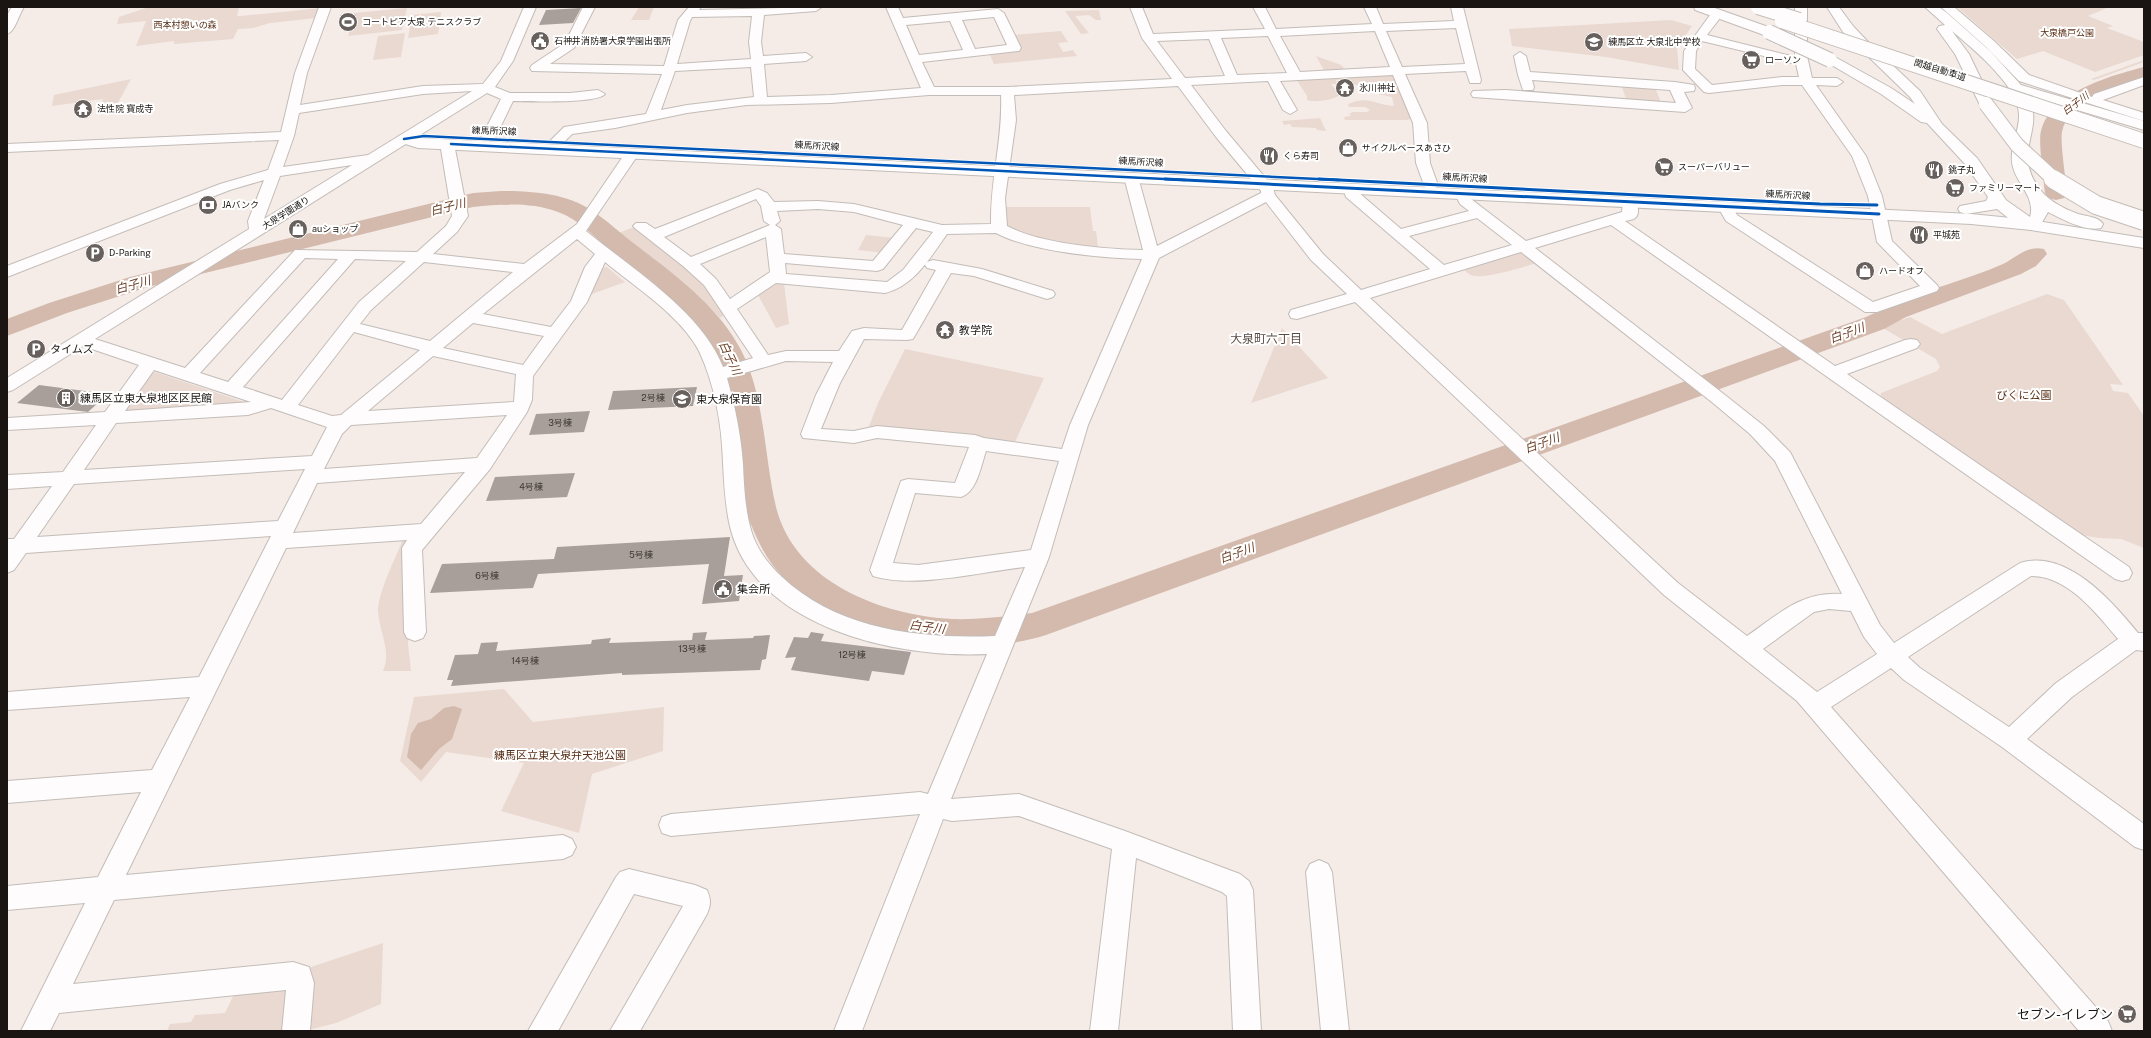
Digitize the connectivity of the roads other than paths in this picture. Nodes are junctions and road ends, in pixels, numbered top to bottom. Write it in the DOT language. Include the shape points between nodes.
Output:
graph roads {
  1 [pos="18,7"];
  2 [pos="325,7"];
  3 [pos="530,7"];
  4 [pos="589,7"];
  5 [pos="816,7"];
  6 [pos="892,7"];
  7 [pos="1136,7"];
  8 [pos="1259,7"];
  9 [pos="1370,7"];
  10 [pos="1457,7"];
  11 [pos="1700,7"];
  12 [pos="1735,7"];
  13 [pos="1758,7"];
  14 [pos="1801,7"];
  15 [pos="1832,7"];
  16 [pos="1925,7"];
  17 [pos="1931,7"];
  18 [pos="1947,7"];
  19 [pos="692,10"];
  20 [pos="758,12"];
  21 [pos="955,18"];
  22 [pos="1714,18"];
  23 [pos="1782,21"];
  24 [pos="899,22"];
  25 [pos="1461,24"];
  26 [pos="1380,28"];
  27 [pos="7,30"];
  28 [pos="1272,33"];
  29 [pos="1213,35"];
  30 [pos="1699,37"];
  31 [pos="1148,38"];
  32 [pos="971,53"];
  33 [pos="1520,56"];
  34 [pos="806,57"];
  35 [pos="914,59"];
  36 [pos="758,61"];
  37 [pos="1802,62"];
  38 [pos="1472,67"];
  39 [pos="513,68"];
  40 [pos="536,68"];
  41 [pos="670,69"];
  42 [pos="1397,70"];
  43 [pos="1295,75"];
  44 [pos="1524,75"];
  45 [pos="1272,77"];
  46 [pos="1232,78"];
  47 [pos="1180,81"];
  48 [pos="1806,81"];
  49 [pos="2144,81"];
  50 [pos="1837,82"];
  51 [pos="1675,86"];
  52 [pos="486,88"];
  53 [pos="1709,89"];
  54 [pos="929,91"];
  55 [pos="1007,91"];
  56 [pos="598,94"];
  57 [pos="1530,96"];
  58 [pos="508,97"];
  59 [pos="761,100"];
  60 [pos="2093,101"];
  61 [pos="292,110"];
  62 [pos="1290,110"];
  63 [pos="652,115"];
  64 [pos="2142,118"];
  65 [pos="1937,127"];
  66 [pos="2144,134"];
  67 [pos="286,136"];
  68 [pos="488,138"];
  69 [pos="404,139"];
  70 [pos="557,141"];
  71 [pos="2144,141"];
  72 [pos="451,144"];
  73 [pos="7,148"];
  74 [pos="633,152"];
  75 [pos="373,158"];
  76 [pos="1002,167"];
  77 [pos="272,173"];
  78 [pos="1131,177"];
  79 [pos="1262,185"];
  80 [pos="1431,185"];
  81 [pos="1350,188"];
  82 [pos="1462,194"];
  83 [pos="1996,197"];
  84 [pos="2037,198"];
  85 [pos="1630,202"];
  86 [pos="769,207"];
  87 [pos="1725,207"];
  88 [pos="1966,209"];
  89 [pos="1878,210"];
  90 [pos="1480,213"];
  91 [pos="2013,214"];
  92 [pos="1613,220"];
  93 [pos="2035,221"];
  94 [pos="2144,221"];
  95 [pos="912,223"];
  96 [pos="2094,224"];
  97 [pos="641,226"];
  98 [pos="580,228"];
  99 [pos="773,228"];
  100 [pos="999,228"];
  101 [pos="942,230"];
  102 [pos="257,231"];
  103 [pos="2144,232"];
  104 [pos="1398,234"];
  105 [pos="655,236"];
  106 [pos="2144,243"];
  107 [pos="1522,247"];
  108 [pos="603,253"];
  109 [pos="351,254"];
  110 [pos="1152,255"];
  111 [pos="422,257"];
  112 [pos="778,258"];
  113 [pos="689,262"];
  114 [pos="918,263"];
  115 [pos="946,267"];
  116 [pos="528,269"];
  117 [pos="1441,271"];
  118 [pos="7,272"];
  119 [pos="775,278"];
  120 [pos="1047,294"];
  121 [pos="1357,296"];
  122 [pos="729,307"];
  123 [pos="1297,314"];
  124 [pos="470,317"];
  125 [pos="349,326"];
  126 [pos="555,333"];
  127 [pos="81,340"];
  128 [pos="1911,344"];
  129 [pos="432,349"];
  130 [pos="844,357"];
  131 [pos="150,362"];
  132 [pos="756,363"];
  133 [pos="527,371"];
  134 [pos="1830,372"];
  135 [pos="721,374"];
  136 [pos="188,375"];
  137 [pos="7,386"];
  138 [pos="232,389"];
  139 [pos="279,404"];
  140 [pos="517,408"];
  141 [pos="110,418"];
  142 [pos="344,422"];
  143 [pos="7,424"];
  144 [pos="979,444"];
  145 [pos="1068,456"];
  146 [pos="483,464"];
  147 [pos="314,470"];
  148 [pos="67,478"];
  149 [pos="7,482"];
  150 [pos="426,531"];
  151 [pos="282,535"];
  152 [pos="14,546"];
  153 [pos="1039,557"];
  154 [pos="7,564"];
  155 [pos="2122,573"];
  156 [pos="1858,603"];
  157 [pos="415,632"];
  158 [pos="1003,641"];
  159 [pos="2138,642"];
  160 [pos="1747,648"];
  161 [pos="1892,656"];
  162 [pos="207,686"];
  163 [pos="7,701"];
  164 [pos="1816,705"];
  165 [pos="2010,740"];
  166 [pos="160,780"];
  167 [pos="7,792"];
  168 [pos="934,806"];
  169 [pos="671,825"];
  170 [pos="2144,839"];
  171 [pos="1125,842"];
  172 [pos="563,847"];
  173 [pos="1319,872"];
  174 [pos="105,889"];
  175 [pos="7,898"];
  176 [pos="50,1000"];
  177 [pos="35,1031"];
  178 [pos="296,1031"];
  179 [pos="542,1031"];
  180 [pos="624,1031"];
  181 [pos="848,1031"];
  182 [pos="1104,1031"];
  183 [pos="1247,1031"];
  184 [pos="1335,1031"];
  185 [pos="2098,1031"];
  1 -- 27 [label="street"];
  2 -- 61 [label="street" via="301,73"];
  3 -- 39 [label="street, 大泉学園通り"];
  4 -- 40 [label="street" via="570,45"];
  5 -- 20 [label="street"];
  6 -- 24 [label="street"];
  7 -- 31 [label="street"];
  8 -- 28 [label="street"];
  9 -- 26 [label="street"];
  10 -- 25 [label="street"];
  11 -- 65 [label="main road, bridge" via="1769,32 1830,60 1886,91"];
  12 -- 23 [label="main road, 関越自動車道"];
  13 -- 64 [label="main road, 関越自動車道, bridge"];
  14 -- 37 [label="street"];
  15 -- 65 [label="main road" via="1864,46 1916,94"];
  16 -- 94 [label="main road, bridge" via="1959,49 1986,104 2019,148 2055,182 2074,195 2096,206"];
  17 -- 84 [label="main road" via="1975,45 2020,95 2026,109 2019,153 2020,164"];
  18 -- 60 [label="street" via="2024,78"];
  19 -- 20 [label="street"];
  19 -- 41 [label="street" via="684,20"];
  20 -- 36 [label="street" via="755,42"];
  21 -- 24 [label="street"];
  21 -- 32 [label="street"];
  21 -- 32 [label="street" via="998,13 1015,48"];
  22 -- 30 [label="street"];
  23 -- 66 [label="main road, 関越自動車道, bridge"];
  23 -- 71 [label="main road, bridge"];
  24 -- 35 [label="street"];
  25 -- 26 [label="street"];
  25 -- 38 [label="street"];
  26 -- 28 [label="street"];
  26 -- 42 [label="street"];
  28 -- 29 [label="street"];
  28 -- 43 [label="street"];
  29 -- 31 [label="street"];
  29 -- 46 [label="street"];
  30 -- 37 [label="street"];
  30 -- 53 [label="street" via="1690,51 1689,70"];
  31 -- 47 [label="street"];
  32 -- 35 [label="street"];
  33 -- 44 [label="street"];
  34 -- 36 [label="street"];
  35 -- 54 [label="street"];
  36 -- 41 [label="street"];
  36 -- 59 [label="street"];
  37 -- 48 [label="street"];
  38 -- 42 [label="street"];
  38 -- 57 [label="street" via="1479,100"];
  39 -- 40 [label="street"];
  39 -- 52 [label="street, 大泉学園通り"];
  40 -- 41 [label="street"];
  41 -- 63 [label="street" via="657,108"];
  42 -- 43 [label="street"];
  42 -- 80 [label="street" via="1420,123 1423,163"];
  43 -- 45 [label="street"];
  44 -- 51 [label="street"];
  44 -- 57 [label="street"];
  45 -- 46 [label="street"];
  45 -- 62 [label="street"];
  46 -- 47 [label="street"];
  47 -- 55 [label="street"];
  47 -- 79 [label="street"];
  48 -- 50 [label="street"];
  48 -- 53 [label="street"];
  48 -- 89 [label="street" via="1859,156"];
  49 -- 60 [label="street"];
  51 -- 53 [label="street"];
  51 -- 57 [label="street" via="1685,108"];
  52 -- 58 [label="street"];
  52 -- 61 [label="street" via="423,90"];
  52 -- 69 [label="street, 大泉学園通り"];
  54 -- 55 [label="street"];
  54 -- 59 [label="street"];
  55 -- 76 [label="street" via="1009,120"];
  56 -- 58 [label="street" via="570,97"];
  58 -- 68 [label="street"];
  59 -- 63 [label="street"];
  60 -- 64 [label="street"];
  61 -- 67 [label="street"];
  63 -- 70 [label="street" via="615,124 569,130"];
  65 -- 83 [label="main road" via="1971,161"];
  67 -- 73 [label="street"];
  67 -- 77 [label="street"];
  68 -- 69 [label="main road, 練馬所沢線" via="424,136"];
  68 -- 70 [label="main road, 練馬所沢線"];
  69 -- 72 [label="main road, 練馬所沢線" via="418,143"];
  69 -- 75 [label="street, 大泉学園通り"];
  70 -- 76 [label="main road, 練馬所沢線"];
  72 -- 74 [label="main road, 練馬所沢線"];
  72 -- 111 [label="street" via="448,149 460,216 458,222"];
  74 -- 76 [label="main road, 練馬所沢線"];
  74 -- 98 [label="street"];
  75 -- 77 [label="street"];
  75 -- 102 [label="street, 大泉学園通り"];
  76 -- 78 [label="main road, 練馬所沢線"];
  76 -- 79 [label="main road, 練馬所沢線"];
  76 -- 100 [label="street" via="998,198"];
  77 -- 102 [label="street" via="256,221"];
  77 -- 118 [label="street" via="225,187 98,237 31,260"];
  78 -- 79 [label="main road, 練馬所沢線"];
  78 -- 110 [label="street"];
  79 -- 80 [label="main road, 練馬所沢線"];
  79 -- 81 [label="main road, 練馬所沢線"];
  79 -- 110 [label="street"];
  79 -- 121 [label="street" via="1317,257"];
  80 -- 89 [label="main road, 練馬所沢線" via="1820,204"];
  81 -- 82 [label="main road, 練馬所沢線"];
  81 -- 104 [label="street" via="1351,194"];
  82 -- 85 [label="main road, 練馬所沢線"];
  82 -- 90 [label="street" via="1465,201"];
  83 -- 88 [label="main road" via="1993,204"];
  83 -- 91 [label="main road"];
  84 -- 93 [label="main road"];
  84 -- 96 [label="main road" via="2066,216"];
  85 -- 87 [label="main road, 練馬所沢線"];
  85 -- 92 [label="street" via="1630,215"];
  86 -- 95 [label="street" via="818,205 854,208"];
  86 -- 99 [label="street"];
  86 -- 105 [label="street" via="758,193"];
  87 -- 89 [label="main road, 練馬所沢線"];
  87 -- 89 [label="street" via="1731,218 1871,308 1931,288 1885,242 1879,224"];
  88 -- 89 [label="main road, 練馬所沢線"];
  88 -- 91 [label="main road, 練馬所沢線"];
  89 -- 93 [label="main road, 練馬所沢線" via="1971,219"];
  90 -- 104 [label="street"];
  90 -- 107 [label="street"];
  91 -- 93 [label="main road, 練馬所沢線"];
  92 -- 107 [label="street"];
  92 -- 134 [label="street"];
  93 -- 96 [label="main road, 練馬所沢線"];
  93 -- 106 [label="main road, 練馬所沢線"];
  95 -- 101 [label="street"];
  95 -- 112 [label="street" via="877,266"];
  96 -- 103 [label="main road, 練馬所沢線"];
  97 -- 105 [label="street"];
  98 -- 108 [label="street"];
  98 -- 116 [label="street"];
  99 -- 112 [label="street"];
  99 -- 113 [label="street"];
  100 -- 101 [label="street"];
  100 -- 110 [label="street" via="1015,236 1072,247"];
  101 -- 114 [label="street"];
  102 -- 127 [label="street, 大泉学園通り"];
  104 -- 117 [label="street"];
  105 -- 113 [label="street"];
  107 -- 117 [label="street"];
  107 -- 156 [label="street" via="1693,378 1757,430 1783,457"];
  108 -- 126 [label="street" via="593,267 579,302"];
  108 -- 135 [label="street" via="679,315 700,339"];
  109 -- 111 [label="street"];
  109 -- 136 [label="street" via="298,254"];
  109 -- 138 [label="street"];
  110 -- 145 [label="street"];
  111 -- 116 [label="street"];
  111 -- 125 [label="street" via="365,306"];
  112 -- 119 [label="street" via="778,274"];
  113 -- 122 [label="street" via="710,282"];
  114 -- 115 [label="street"];
  114 -- 119 [label="street" via="896,285 889,288"];
  115 -- 120 [label="street" via="976,272"];
  115 -- 130 [label="street" via="907,335 861,334"];
  116 -- 124 [label="street"];
  117 -- 121 [label="street"];
  119 -- 122 [label="street"];
  121 -- 123 [label="street"];
  121 -- 160 [label="street" via="1671,589"];
  122 -- 132 [label="street"];
  124 -- 126 [label="street"];
  124 -- 129 [label="street"];
  125 -- 129 [label="street"];
  125 -- 139 [label="street" via="321,364"];
  126 -- 133 [label="street"];
  127 -- 131 [label="street"];
  127 -- 137 [label="street, 大泉学園通り"];
  128 -- 134 [label="street"];
  129 -- 133 [label="street" via="440,353"];
  129 -- 142 [label="street"];
  130 -- 132 [label="street" via="786,356"];
  130 -- 144 [label="street" via="819,405 810,434 854,437 877,432 972,441"];
  131 -- 136 [label="street"];
  131 -- 141 [label="street"];
  132 -- 135 [label="street"];
  133 -- 140 [label="street" via="521,382 524,402"];
  134 -- 155 [label="street"];
  135 -- 158 [label="street" via="738,516 747,547 757,565 784,592 825,617 856,630 890,638 959,646"];
  136 -- 138 [label="street"];
  138 -- 139 [label="street"];
  139 -- 141 [label="street" via="248,409"];
  139 -- 142 [label="street" via="332,422"];
  140 -- 142 [label="street" via="360,418"];
  140 -- 146 [label="street"];
  141 -- 143 [label="street"];
  141 -- 148 [label="street"];
  142 -- 147 [label="street" via="334,430"];
  144 -- 145 [label="street"];
  144 -- 153 [label="street" via="961,490 908,486 880,570 918,573"];
  145 -- 153 [label="street"];
  146 -- 147 [label="street"];
  146 -- 150 [label="street"];
  147 -- 148 [label="street"];
  147 -- 151 [label="street"];
  148 -- 149 [label="street"];
  148 -- 152 [label="street"];
  150 -- 151 [label="street"];
  150 -- 157 [label="street" via="412,548"];
  151 -- 152 [label="street"];
  151 -- 162 [label="street"];
  152 -- 154 [label="street"];
  153 -- 158 [label="street"];
  156 -- 160 [label="street" via="1829,601 1808,605"];
  156 -- 161 [label="street" via="1872,631"];
  158 -- 168 [label="street"];
  159 -- 161 [label="street" via="2073,582 2061,574 2032,568 2023,570"];
  159 -- 165 [label="street" via="2064,690"];
  160 -- 164 [label="street"];
  161 -- 164 [label="street"];
  161 -- 165 [label="street" via="1912,674"];
  162 -- 163 [label="street"];
  162 -- 166 [label="street"];
  164 -- 185 [label="street"];
  165 -- 170 [label="street"];
  166 -- 167 [label="street"];
  166 -- 174 [label="street"];
  168 -- 169 [label="street" via="920,803"];
  168 -- 171 [label="street" via="952,810 1019,805"];
  168 -- 181 [label="street"];
  171 -- 182 [label="street"];
  171 -- 183 [label="street" via="1231,883 1240,890"];
  172 -- 174 [label="street"];
  173 -- 184 [label="street"];
  174 -- 175 [label="street"];
  174 -- 176 [label="street"];
  176 -- 177 [label="street"];
  176 -- 178 [label="street" via="293,976 299,977 300,983"];
  179 -- 180 [label="street" via="629,881 695,896 698,905"];
}
